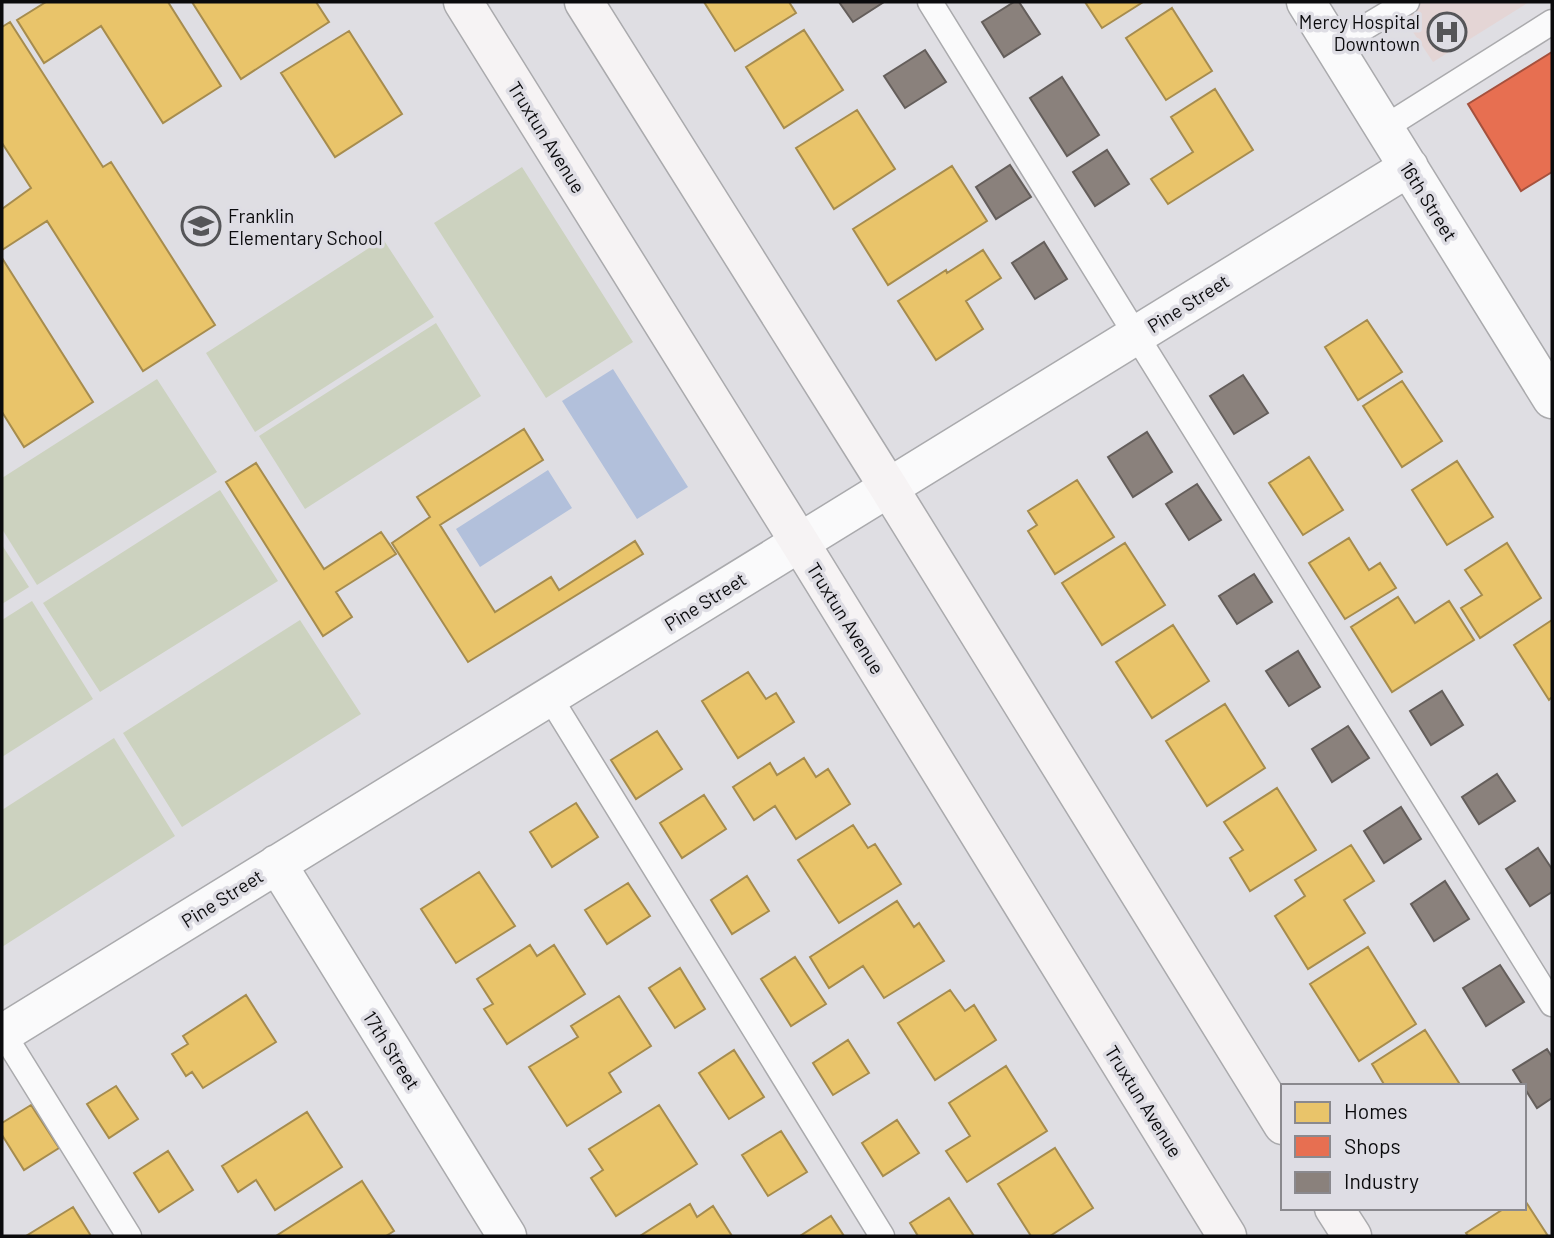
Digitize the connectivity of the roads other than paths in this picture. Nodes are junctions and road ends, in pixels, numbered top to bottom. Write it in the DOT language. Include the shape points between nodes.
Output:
graph roads {
  1 [pos="463,2"];
  2 [pos="584,2"];
  3 [pos="930,2"];
  4 [pos="1306,2"];
  5 [pos="1407,2"];
  6 [pos="1552,22"];
  7 [pos="1334,46"];
  8 [pos="1384,128"];
  9 [pos="1409,167"];
  10 [pos="1136,335"];
  11 [pos="1552,400"];
  12 [pos="889,488"];
  13 [pos="800,542"];
  14 [pos="549,696"];
  15 [pos="277,864"];
  16 [pos="1552,1004"];
  17 [pos="3,1034"];
  18 [pos="1281,1122"];
  19 [pos="1335,1210"];
  20 [pos="129,1236"];
  21 [pos="507,1236"];
  22 [pos="882,1236"];
  23 [pos="1227,1236"];
  24 [pos="1352,1236"];
  1 -- 13 [label="main road, Truxtun Avenue"];
  2 -- 12 [label="main road"];
  3 -- 10 [label="lane"];
  4 -- 7 [label="street, 16th Street"];
  5 -- 7 [label="lane"];
  6 -- 8 [label="lane"];
  7 -- 8 [label="street, 16th Street"];
  8 -- 9 [label="street, 16th Street"];
  9 -- 10 [label="street, Pine Street"];
  9 -- 11 [label="street, 16th Street"];
  10 -- 12 [label="street, Pine Street"];
  10 -- 16 [label="lane"];
  12 -- 13 [label="street, Pine Street"];
  12 -- 18 [label="main road"];
  13 -- 14 [label="street, Pine Street"];
  13 -- 23 [label="main road, Truxtun Avenue"];
  14 -- 15 [label="street, Pine Street"];
  14 -- 22 [label="lane"];
  15 -- 17 [label="street, Pine Street"];
  15 -- 21 [label="street, 17th Street"];
  17 -- 20 [label="lane"];
  19 -- 24 [label="main road"];
}
